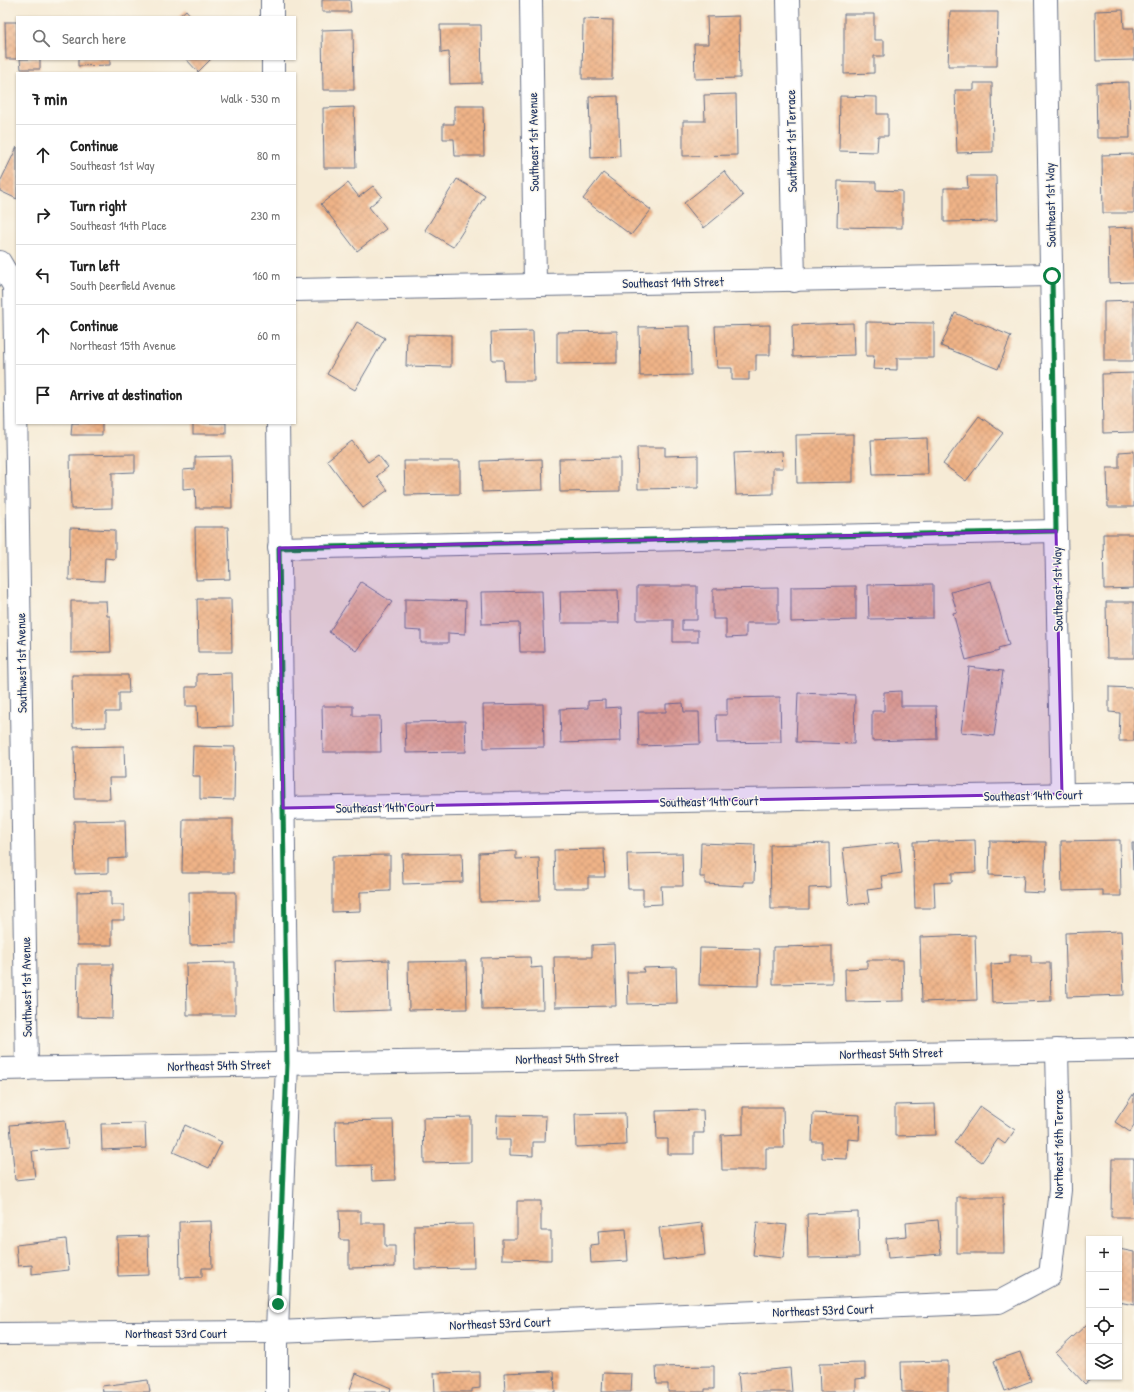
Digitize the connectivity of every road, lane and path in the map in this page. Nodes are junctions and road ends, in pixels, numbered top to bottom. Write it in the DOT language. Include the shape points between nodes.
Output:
graph roads {
  1 [pos="272,0"];
  2 [pos="531,0"];
  3 [pos="788,0"];
  4 [pos="1046,0"];
  5 [pos="272,16"];
  6 [pos="273,60"];
  7 [pos="273,72"];
  8 [pos="0,262"];
  9 [pos="1052,276"];
  10 [pos="794,281"];
  11 [pos="535,284"];
  12 [pos="296,290"];
  13 [pos="16,406"];
  14 [pos="16,424"];
  15 [pos="278,424"];
  16 [pos="1056,531"];
  17 [pos="279,548"];
  18 [pos="1134,793"];
  19 [pos="1062,794"];
  20 [pos="283,808"];
  21 [pos="1134,1049"];
  22 [pos="1057,1050"];
  23 [pos="287,1063"];
  24 [pos="27,1068"];
  25 [pos="0,1069"];
  26 [pos="999,1302"];
  27 [pos="277,1332"];
  28 [pos="0,1334"];
  29 [pos="277,1392"];
  1 -- 5 [label="street"];
  2 -- 11 [label="street, Southeast 1st Avenue"];
  3 -- 10 [label="street, Southeast 1st Terrace"];
  4 -- 9 [label="street, Southeast 1st Way"];
  6 -- 7 [label="street"];
  8 -- 13 [label="street, Southwest 1st Avenue" via="14,286"];
  9 -- 10 [label="street, Southeast 14th Street"];
  9 -- 16 [label="street, Southeast 1st Way"];
  10 -- 11 [label="street, Southeast 14th Street"];
  11 -- 12 [label="street, Southeast 14th Street"];
  14 -- 24 [label="street, Southwest 1st Avenue"];
  15 -- 17 [label="street"];
  16 -- 17 [label="street"];
  16 -- 19 [label="street, Southeast 1st Way"];
  17 -- 20 [label="street"];
  18 -- 19 [label="street, Southeast 14th Court"];
  19 -- 20 [label="street, Southeast 14th Court"];
  20 -- 23 [label="street"];
  21 -- 22 [label="street, Northeast 54th Street"];
  22 -- 23 [label="street, Northeast 54th Street"];
  22 -- 26 [label="street, Northeast 16th Terrace" via="1060,1190 1050,1275"];
  23 -- 24 [label="street, Northeast 54th Street"];
  23 -- 27 [label="street"];
  24 -- 25 [label="street, Northeast 54th Street"];
  26 -- 27 [label="street, Northeast 53rd Court"];
  27 -- 28 [label="street, Northeast 53rd Court"];
  27 -- 29 [label="street"];
}
